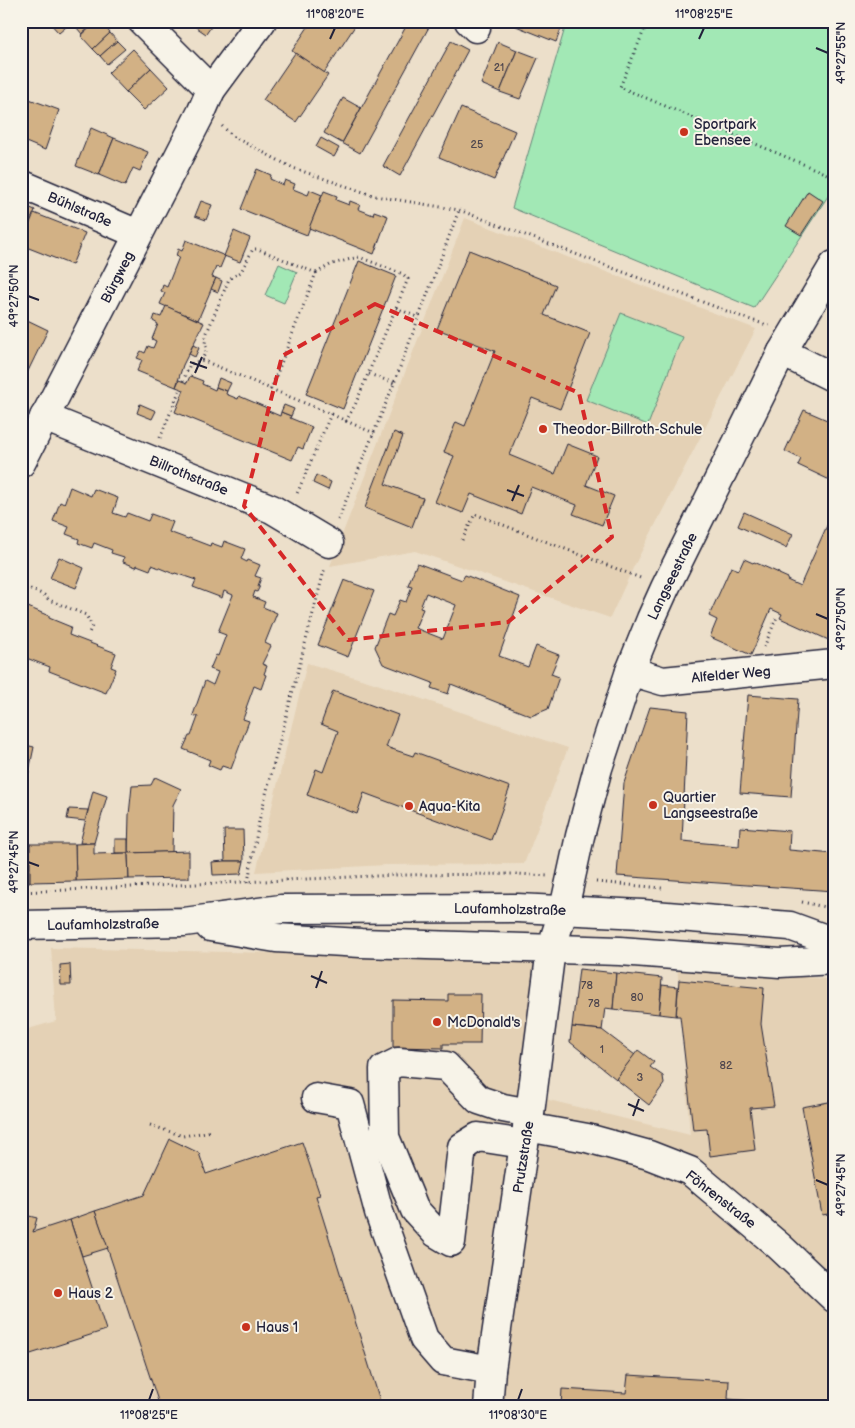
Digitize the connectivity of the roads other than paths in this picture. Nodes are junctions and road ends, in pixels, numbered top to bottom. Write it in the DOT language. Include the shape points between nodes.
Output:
graph roads {
  1 [pos="142,21"];
  2 [pos="262,21"];
  3 [pos="206,101"];
  4 [pos="21,184"];
  5 [pos="138,234"];
  6 [pos="834,265"];
  7 [pos="788,342"];
  8 [pos="834,378"];
  9 [pos="44,418"];
  10 [pos="21,463"];
  11 [pos="329,543"];
  12 [pos="834,664"];
  13 [pos="630,671"];
  14 [pos="564,909"];
  15 [pos="184,922"];
  16 [pos="21,925"];
  17 [pos="834,942"];
  18 [pos="551,949"];
  19 [pos="834,960"];
  20 [pos="316,1098"];
  21 [pos="527,1128"];
  22 [pos="834,1298"];
  23 [pos="491,1370"];
  24 [pos="488,1407"];
  1 -- 3 [label="street"];
  2 -- 3 [label="street, Bürgweg"];
  3 -- 5 [label="street, Bürgweg"];
  4 -- 5 [label="street, Bühlstraße"];
  5 -- 9 [label="street, Bürgweg"];
  6 -- 7 [label="street, Langseestraße"];
  7 -- 8 [label="street"];
  7 -- 13 [label="street, Langseestraße" via="665,588"];
  9 -- 10 [label="street, Bürgweg"];
  9 -- 11 [label="street, Billrothstraße" via="264,505"];
  12 -- 13 [label="street, Alfelder Weg" via="662,681"];
  13 -- 14 [label="street, Langseestraße" via="594,783"];
  14 -- 15 [label="street, Laufamholzstraße" via="281,909"];
  14 -- 17 [label="street, Laufamholzstraße" via="790,926"];
  14 -- 18 [label="street, Prutzstraße"];
  15 -- 16 [label="street, Laufamholzstraße"];
  15 -- 18 [label="street, Laufamholzstraße" via="284,938"];
  18 -- 19 [label="street, Laufamholzstraße" via="780,963"];
  18 -- 21 [label="street, Prutzstraße"];
  20 -- 23 [label="street" via="350,1104 379,1212 424,1339 443,1361"];
  21 -- 21 [label="street" via="478,1137 462,1147 451,1242 436,1234 415,1210 385,1137 384,1069 398,1062 446,1066 479,1100 504,1108"];
  21 -- 22 [label="street, Föhrenstraße" via="596,1141 690,1171 779,1246"];
  21 -- 23 [label="street, Prutzstraße"];
  23 -- 24 [label="street, Prutzstraße"];
}
